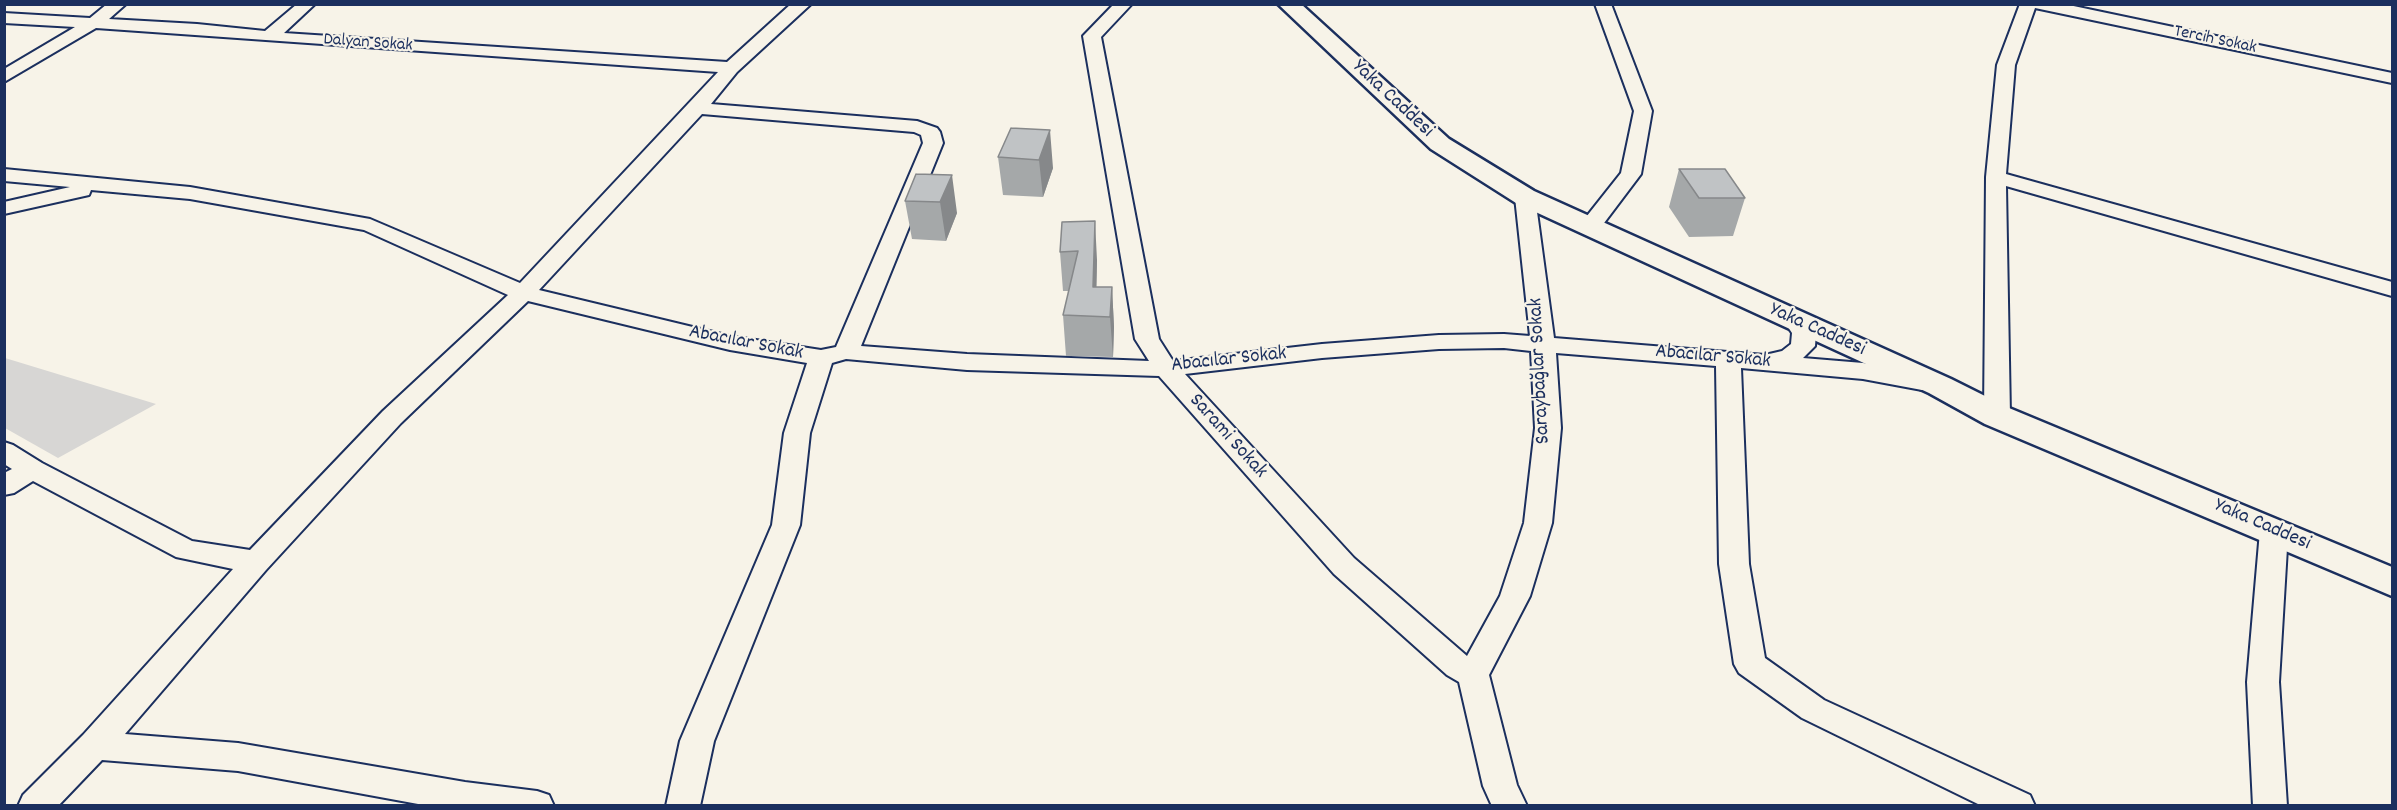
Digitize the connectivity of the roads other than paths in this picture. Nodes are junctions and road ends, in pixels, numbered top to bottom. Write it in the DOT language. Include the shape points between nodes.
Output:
graph roads {
  1 [pos="118,4"];
  2 [pos="307,4"];
  3 [pos="1124,4"];
  4 [pos="1288,4"];
  5 [pos="1603,4"];
  6 [pos="2028,4"];
  7 [pos="2037,4"];
  8 [pos="800,5"];
  9 [pos="4,18"];
  10 [pos="95,22"];
  11 [pos="268,37"];
  12 [pos="731,68"];
  13 [pos="4,77"];
  14 [pos="2392,78"];
  15 [pos="697,108"];
  16 [pos="4,175"];
  17 [pos="1996,177"];
  18 [pos="112,185"];
  19 [pos="1525,197"];
  20 [pos="4,208"];
  21 [pos="1590,226"];
  22 [pos="2392,289"];
  23 [pos="523,293"];
  24 [pos="1796,321"];
  25 [pos="1543,345"];
  26 [pos="833,355"];
  27 [pos="1728,359"];
  28 [pos="1766,362"];
  29 [pos="1166,369"];
  30 [pos="1940,386"];
  31 [pos="1997,416"];
  32 [pos="4,451"];
  33 [pos="32,469"];
  34 [pos="4,486"];
  35 [pos="2274,531"];
  36 [pos="256,562"];
  37 [pos="2392,582"];
  38 [pos="1473,675"];
  39 [pos="95,745"];
  40 [pos="35,806"];
  41 [pos="537,806"];
  42 [pos="683,806"];
  43 [pos="1510,806"];
  44 [pos="2018,806"];
  45 [pos="2270,806"];
  1 -- 10 [label="street"];
  2 -- 11 [label="street"];
  3 -- 29 [label="street, Sarami Sokak" via="1092,36 1147,339"];
  4 -- 19 [label="street, Yaka Caddesi" via="1440,144"];
  5 -- 21 [label="street" via="1642,111 1631,174"];
  6 -- 17 [label="street" via="2006,65"];
  7 -- 14 [label="street, Tercih Sokak"];
  8 -- 12 [label="street"];
  9 -- 10 [label="street, Dalyan Sokak"];
  10 -- 11 [label="street, Dalyan Sokak"];
  10 -- 13 [label="street"];
  11 -- 12 [label="street, Dalyan Sokak"];
  12 -- 15 [label="street"];
  15 -- 23 [label="street"];
  15 -- 26 [label="street" via="917,127 930,132 933,143"];
  16 -- 18 [label="street, Abacılar Sokak"];
  17 -- 22 [label="street"];
  17 -- 31 [label="street"];
  18 -- 20 [label="street"];
  18 -- 23 [label="street, Abacılar Sokak" via="190,193 370,225"];
  19 -- 21 [label="street, Yaka Caddesi"];
  19 -- 25 [label="street, Saraybağlar Sokak"];
  21 -- 24 [label="street, Yaka Caddesi"];
  23 -- 26 [label="street, Abacılar Sokak" via="730,343"];
  23 -- 36 [label="street" via="392,417"];
  24 -- 28 [label="street" via="1804,333 1803,346 1791,356"];
  24 -- 30 [label="street, Yaka Caddesi"];
  25 -- 27 [label="street, Abacılar Sokak"];
  25 -- 29 [label="street, Abacılar Sokak" via="1439,342"];
  25 -- 38 [label="street, Saraybağlar Sokak" via="1548,428 1538,523 1515,596"];
  26 -- 29 [label="street, Abacılar Sokak"];
  26 -- 42 [label="street" via="797,433 786,525 697,741"];
  27 -- 28 [label="street, Abacılar Sokak"];
  27 -- 44 [label="street" via="1734,564 1750,664 1813,709"];
  28 -- 30 [label="street, Abacılar Sokak" via="1863,371"];
  29 -- 38 [label="street, Sarami Sokak" via="1344,566"];
  30 -- 31 [label="street, Yaka Caddesi"];
  31 -- 35 [label="street, Yaka Caddesi"];
  32 -- 33 [label="street"];
  33 -- 34 [label="street"];
  33 -- 36 [label="street" via="186,550"];
  35 -- 37 [label="street, Yaka Caddesi"];
  35 -- 45 [label="street" via="2263,682"];
  36 -- 39 [label="street"];
  38 -- 43 [label="street" via="1500,786"];
  39 -- 40 [label="street"];
  39 -- 41 [label="street" via="238,757"];
}
